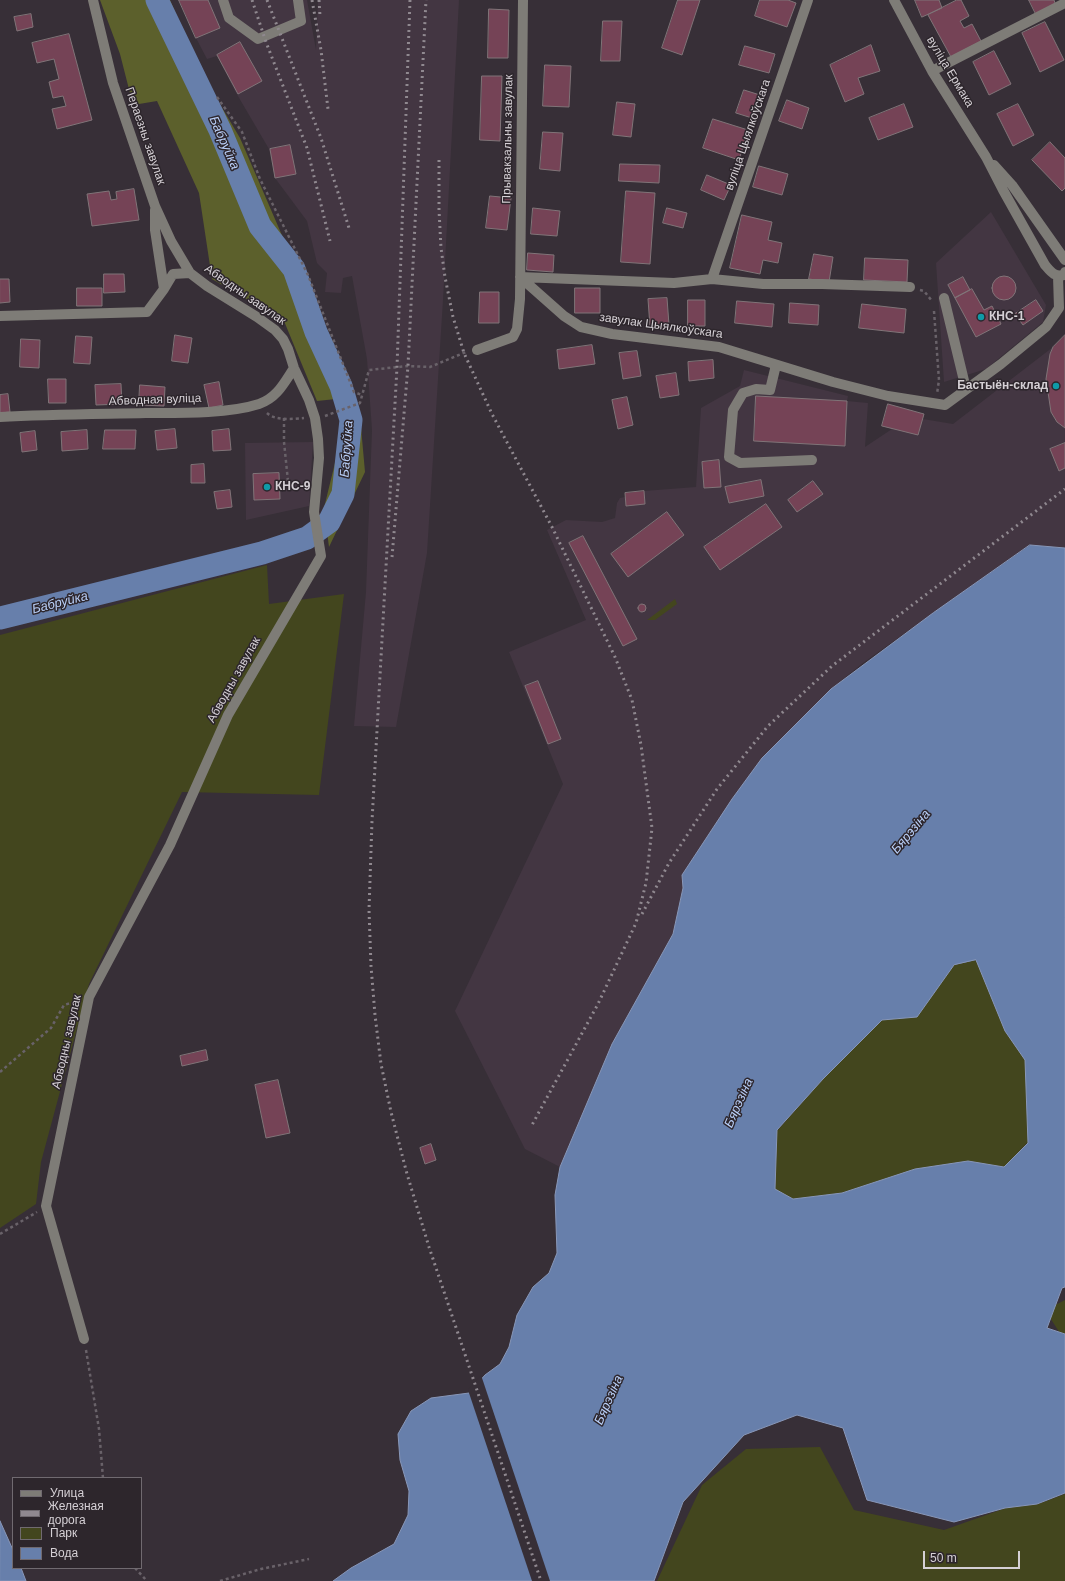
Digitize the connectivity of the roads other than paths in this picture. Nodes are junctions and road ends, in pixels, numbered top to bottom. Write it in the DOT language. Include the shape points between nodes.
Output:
graph roads {
  1 [pos="93,0"];
  2 [pos="223,0"];
  3 [pos="298,0"];
  4 [pos="523,0"];
  5 [pos="808,0"];
  6 [pos="894,0"];
  7 [pos="1065,3"];
  8 [pos="932,71"];
  9 [pos="986,157"];
  10 [pos="155,206"];
  11 [pos="1065,260"];
  12 [pos="190,272"];
  13 [pos="1062,274"];
  14 [pos="520,278"];
  15 [pos="712,279"];
  16 [pos="910,287"];
  17 [pos="164,289"];
  18 [pos="944,298"];
  19 [pos="0,316"];
  20 [pos="477,350"];
  21 [pos="776,365"];
  22 [pos="294,368"];
  23 [pos="966,389"];
  24 [pos="0,417"];
  25 [pos="812,460"];
  26 [pos="84,1339"];
  1 -- 10 [label="street, Пераезны завулак" via="113,83"];
  2 -- 3 [label="street" via="229,18 258,39 301,21"];
  4 -- 14 [label="street, Прывакзальны завулак"];
  5 -- 15 [label="street, вуліца Цыялкоўскага"];
  6 -- 8 [label="street, вуліца Ермака"];
  7 -- 8 [label="street"];
  8 -- 9 [label="street, вуліца Ермака"];
  9 -- 11 [label="street, вуліца Ермака" via="1012,185"];
  9 -- 13 [label="street, вуліца Ермака" via="1045,265 1052,274"];
  10 -- 12 [label="street, Пераезны завулак" via="171,241"];
  10 -- 17 [label="street" via="155,230"];
  12 -- 17 [label="street, Абводны завулак" via="173,274"];
  12 -- 22 [label="street, Абводны завулак" via="206,286 274,330 283,339"];
  13 -- 23 [label="street, завулак Цыялкоўскага" via="1059,308 1053,319 992,371"];
  14 -- 15 [label="street" via="674,283"];
  14 -- 20 [label="street, Прывакзальны завулак" via="517,329 513,337"];
  14 -- 21 [label="street, завулак Цыялкоўскага" via="564,316 582,327 612,334 719,347"];
  15 -- 16 [label="street" via="763,284"];
  17 -- 19 [label="street, Абводны завулак" via="147,312"];
  18 -- 23 [label="street"];
  21 -- 23 [label="street, завулак Цыялкоўскага" via="888,396 945,405"];
  21 -- 25 [label="street" via="770,390 756,389 743,393 733,410 729,457 740,463"];
  22 -- 24 [label="street, Абводная вуліца" via="279,391 270,398 259,404 234,409 182,413"];
  22 -- 26 [label="street, Абводны завулак" via="315,418 319,458 314,512 321,556 228,715 170,845 90,997 46,1206"];
}
